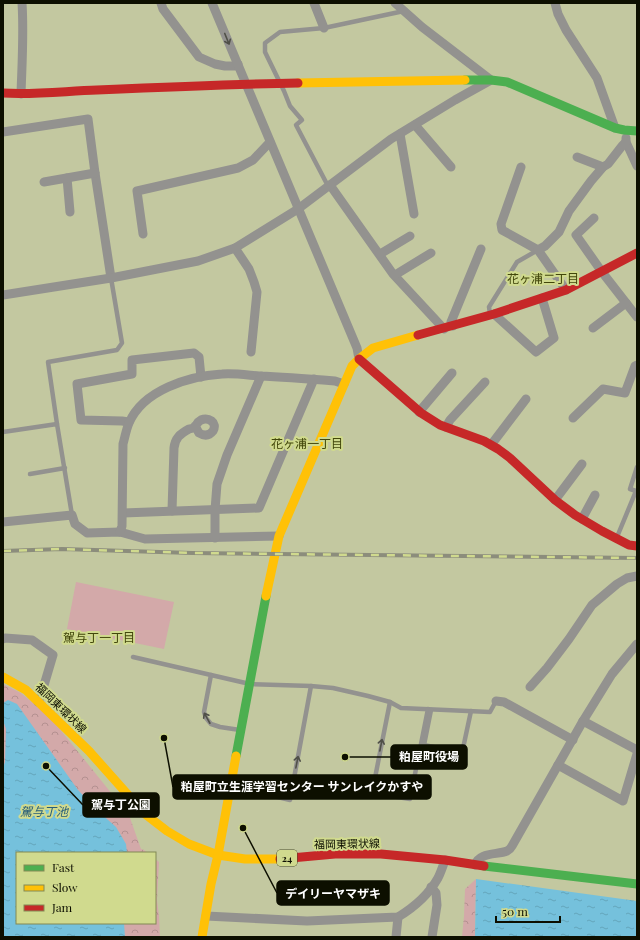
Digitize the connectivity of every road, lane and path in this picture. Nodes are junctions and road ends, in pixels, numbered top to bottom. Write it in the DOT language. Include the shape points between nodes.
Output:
graph roads {
  1 [pos="22,3"];
  2 [pos="161,3"];
  3 [pos="212,3"];
  4 [pos="314,3"];
  5 [pos="395,3"];
  6 [pos="556,3"];
  7 [pos="404,11"];
  8 [pos="324,28"];
  9 [pos="238,64"];
  10 [pos="491,80"];
  11 [pos="246,84"];
  12 [pos="281,84"];
  13 [pos="3,93"];
  14 [pos="21,94"];
  15 [pos="414,125"];
  16 [pos="620,129"];
  17 [pos="637,130"];
  18 [pos="3,132"];
  19 [pos="400,134"];
  20 [pos="270,142"];
  21 [pos="626,142"];
  22 [pos="577,157"];
  23 [pos="637,166"];
  24 [pos="451,167"];
  25 [pos="522,167"];
  26 [pos="603,167"];
  27 [pos="95,173"];
  28 [pos="67,178"];
  29 [pos="44,182"];
  30 [pos="329,186"];
  31 [pos="298,209"];
  32 [pos="70,212"];
  33 [pos="414,214"];
  34 [pos="594,218"];
  35 [pos="143,234"];
  36 [pos="410,236"];
  37 [pos="235,248"];
  38 [pos="481,249"];
  39 [pos="538,250"];
  40 [pos="431,253"];
  41 [pos="637,253"];
  42 [pos="380,254"];
  43 [pos="602,272"];
  44 [pos="395,275"];
  45 [pos="112,278"];
  46 [pos="566,290"];
  47 [pos="3,295"];
  48 [pos="542,298"];
  49 [pos="626,303"];
  50 [pos="492,315"];
  51 [pos="637,317"];
  52 [pos="448,327"];
  53 [pos="593,328"];
  54 [pos="251,352"];
  55 [pos="359,359"];
  56 [pos="637,365"];
  57 [pos="452,372"];
  58 [pos="261,376"];
  59 [pos="201,377"];
  60 [pos="314,379"];
  61 [pos="485,382"];
  62 [pos="344,384"];
  63 [pos="526,398"];
  64 [pos="419,412"];
  65 [pos="572,418"];
  66 [pos="129,422"];
  67 [pos="58,424"];
  68 [pos="195,426"];
  69 [pos="446,428"];
  70 [pos="3,432"];
  71 [pos="491,445"];
  72 [pos="582,464"];
  73 [pos="65,468"];
  74 [pos="637,468"];
  75 [pos="30,474"];
  76 [pos="595,495"];
  77 [pos="556,500"];
  78 [pos="214,510"];
  79 [pos="172,511"];
  80 [pos="123,513"];
  81 [pos="72,515"];
  82 [pos="582,519"];
  83 [pos="3,522"];
  84 [pos="120,532"];
  85 [pos="279,536"];
  86 [pos="214,538"];
  87 [pos="616,538"];
  88 [pos="637,546"];
  89 [pos="637,576"];
  90 [pos="3,639"];
  91 [pos="637,644"];
  92 [pos="133,657"];
  93 [pos="211,675"];
  94 [pos="3,677"];
  95 [pos="250,684"];
  96 [pos="312,686"];
  97 [pos="530,687"];
  98 [pos="496,701"];
  99 [pos="38,702"];
  100 [pos="390,702"];
  101 [pos="430,709"];
  102 [pos="471,711"];
  103 [pos="583,721"];
  104 [pos="242,730"];
  105 [pos="573,740"];
  106 [pos="637,750"];
  107 [pos="637,754"];
  108 [pos="558,765"];
  109 [pos="231,786"];
  110 [pos="218,856"];
  111 [pos="445,860"];
  112 [pos="475,865"];
  113 [pos="637,884"];
  114 [pos="431,887"];
  115 [pos="206,916"];
  116 [pos="398,918"];
  117 [pos="202,937"];
  118 [pos="396,937"];
  119 [pos="432,937"];
  1 -- 14 [label="street"];
  2 -- 9 [label="street" via="199,57 225,66"];
  3 -- 9 [label="street, one-way"];
  4 -- 8 [label="street"];
  5 -- 7 [label="street"];
  6 -- 16 [label="street" via="566,30 597,78"];
  7 -- 8 [label="lane"];
  7 -- 10 [label="street"];
  8 -- 12 [label="lane" via="280,32 265,43 264,52"];
  9 -- 11 [label="street"];
  10 -- 12 [label="street"];
  10 -- 15 [label="street"];
  10 -- 16 [label="street" via="507,82"];
  11 -- 12 [label="street"];
  11 -- 14 [label="street"];
  11 -- 20 [label="street"];
  12 -- 30 [label="lane" via="290,106 302,120 296,125"];
  13 -- 14 [label="street"];
  15 -- 19 [label="street"];
  15 -- 24 [label="street"];
  16 -- 17 [label="street"];
  16 -- 21 [label="street"];
  18 -- 27 [label="street" via="88,119"];
  19 -- 30 [label="street"];
  19 -- 33 [label="street"];
  20 -- 31 [label="street"];
  20 -- 35 [label="street" via="253,160 238,168 137,191"];
  21 -- 23 [label="street"];
  21 -- 26 [label="street"];
  22 -- 26 [label="street"];
  25 -- 39 [label="street" via="501,224 502,230"];
  26 -- 39 [label="street" via="569,211 559,232"];
  27 -- 28 [label="street"];
  27 -- 45 [label="street"];
  28 -- 29 [label="street"];
  28 -- 32 [label="street"];
  30 -- 31 [label="street"];
  30 -- 42 [label="street"];
  31 -- 37 [label="street"];
  31 -- 55 [label="street" via="357,348"];
  34 -- 43 [label="street" via="576,236"];
  36 -- 42 [label="street"];
  37 -- 45 [label="street" via="198,261"];
  37 -- 54 [label="street" via="249,269 257,292"];
  38 -- 52 [label="street"];
  39 -- 46 [label="street"];
  39 -- 50 [label="lane" via="517,262 490,307"];
  40 -- 44 [label="street"];
  41 -- 43 [label="street"];
  42 -- 44 [label="street"];
  43 -- 46 [label="street"];
  43 -- 49 [label="street"];
  44 -- 52 [label="street"];
  45 -- 47 [label="street"];
  45 -- 67 [label="lane" via="122,343 117,350 48,362"];
  46 -- 48 [label="street"];
  48 -- 50 [label="street"];
  48 -- 50 [label="street" via="554,338 536,352"];
  49 -- 51 [label="street"];
  49 -- 53 [label="street"];
  50 -- 52 [label="street"];
  52 -- 55 [label="street" via="373,348"];
  55 -- 62 [label="street" via="352,366"];
  55 -- 64 [label="street"];
  56 -- 65 [label="street" via="625,393 603,389"];
  57 -- 64 [label="street"];
  58 -- 59 [label="street" via="223,374"];
  58 -- 60 [label="street"];
  58 -- 78 [label="street" via="221,469"];
  59 -- 66 [label="street" via="171,386 155,395 139,408"];
  59 -- 66 [label="street" via="199,357 194,353 132,360 132,374 77,384 81,420"];
  60 -- 62 [label="street"];
  60 -- 78 [label="street" via="258,508"];
  61 -- 69 [label="street" via="450,420"];
  62 -- 85 [label="street"];
  63 -- 71 [label="street"];
  64 -- 69 [label="street"];
  66 -- 80 [label="street" via="123,444"];
  67 -- 70 [label="lane"];
  67 -- 73 [label="lane"];
  68 -- 79 [label="street" via="178,436 174,444"];
  69 -- 71 [label="street"];
  71 -- 77 [label="street" via="510,458"];
  72 -- 77 [label="street"];
  73 -- 75 [label="lane"];
  73 -- 81 [label="lane"];
  74 -- 87 [label="lane" via="630,489 636,491"];
  76 -- 82 [label="street"];
  77 -- 82 [label="street"];
  78 -- 79 [label="street"];
  78 -- 86 [label="street"];
  79 -- 80 [label="street"];
  80 -- 84 [label="street"];
  81 -- 83 [label="street"];
  81 -- 84 [label="street" via="75,524 87,533"];
  82 -- 87 [label="street"];
  84 -- 86 [label="street" via="145,539"];
  85 -- 86 [label="street"];
  85 -- 95 [label="street"];
  87 -- 88 [label="street"];
  89 -- 97 [label="street" via="617,584 592,605 569,639"];
  90 -- 99 [label="street" via="32,640 53,655"];
  91 -- 103 [label="street" via="612,674"];
  92 -- 93 [label="lane"];
  93 -- 95 [label="lane"];
  104 -- 93 [label="lane, one-way" via="215,726 206,718 204,712"];
  94 -- 99 [label="street, 福岡東環状線 / 24" via="26,690"];
  95 -- 96 [label="lane"];
  95 -- 104 [label="street"];
  96 -- 100 [label="lane" via="333,688"];
  109 -- 96 [label="lane, one-way" via="290,800"];
  98 -- 102 [label="lane" via="490,712"];
  98 -- 105 [label="street" via="504,702"];
  99 -- 110 [label="street, 福岡東環状線 / 24" via="89,751 145,814 189,844"];
  100 -- 101 [label="lane" via="401,708"];
  101 -- 100 [label="lane, one-way" via="410,799 372,793"];
  101 -- 102 [label="lane"];
  101 -- 102 [label="lane" via="424,745 462,753"];
  103 -- 105 [label="street"];
  103 -- 106 [label="street"];
  104 -- 109 [label="street"];
  105 -- 108 [label="street"];
  107 -- 108 [label="street" via="623,801"];
  108 -- 112 [label="street" via="512,846 508,850 480,857"];
  109 -- 110 [label="street"];
  110 -- 111 [label="street, 福岡東環状線 / 24" via="278,859 335,854 381,854"];
  110 -- 115 [label="street"];
  111 -- 112 [label="street, 福岡東環状線 / 24"];
  111 -- 114 [label="street" via="438,878"];
  112 -- 113 [label="street, 福岡東環状線 / 24"];
  114 -- 116 [label="street" via="410,910"];
  114 -- 119 [label="street" via="436,893 437,905"];
  115 -- 116 [label="street" via="307,921"];
  115 -- 117 [label="street"];
  116 -- 118 [label="street"];
}
